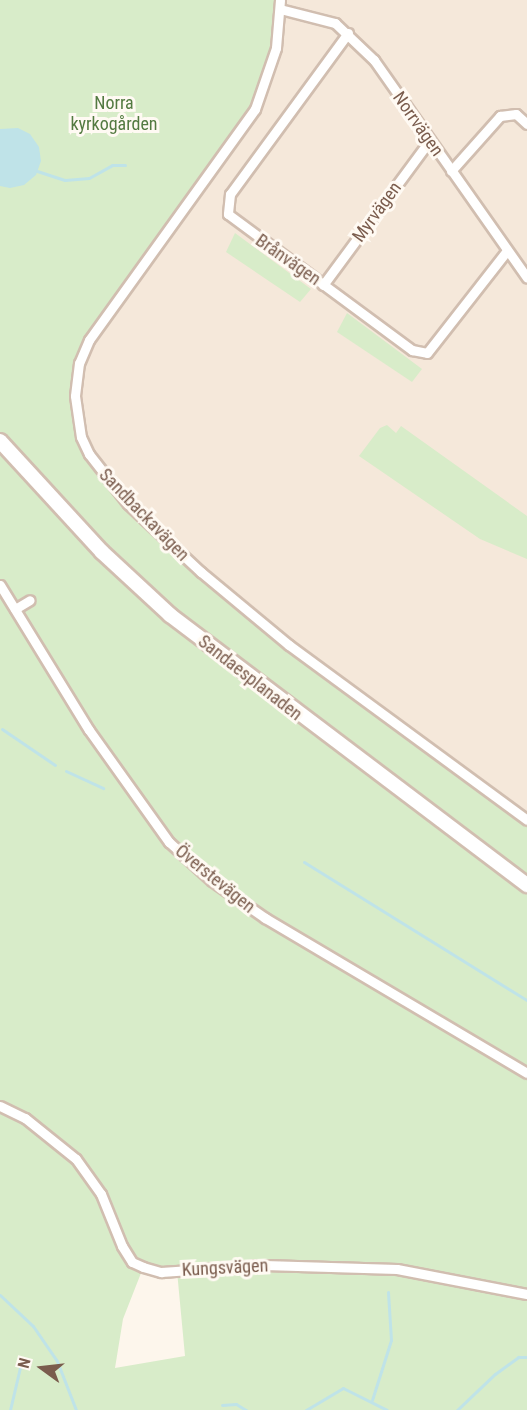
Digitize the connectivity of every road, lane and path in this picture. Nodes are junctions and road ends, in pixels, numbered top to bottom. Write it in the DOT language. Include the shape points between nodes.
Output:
graph roads {
  1 [pos="280,5"];
  2 [pos="348,33"];
  3 [pos="527,124"];
  4 [pos="430,140"];
  5 [pos="451,171"];
  6 [pos="506,252"];
  7 [pos="527,278"];
  8 [pos="323,285"];
  9 [pos="0,441"];
  10 [pos="0,585"];
  11 [pos="30,600"];
  12 [pos="15,609"];
  13 [pos="527,820"];
  14 [pos="527,885"];
  15 [pos="527,1073"];
  16 [pos="0,1106"];
  17 [pos="527,1294"];
  1 -- 2 [label="street, Norrvägen" via="322,18"];
  1 -- 13 [label="street, Sandbackavägen" via="274,57 255,109 89,340 79,363 75,396 81,437 89,454 128,504 201,572 289,645"];
  2 -- 4 [label="street, Norrvägen" via="374,60"];
  2 -- 8 [label="street, Brånvägen" via="230,194 227,204 234,222"];
  3 -- 5 [label="street" via="516,114 501,116"];
  4 -- 5 [label="street, Norrvägen"];
  4 -- 8 [label="street, Myrvägen"];
  5 -- 6 [label="street, Norrvägen"];
  6 -- 7 [label="street, Norrvägen"];
  6 -- 8 [label="street, Brånvägen" via="427,353 412,350"];
  9 -- 14 [label="main road, Sandaesplanaden" via="102,552 170,615"];
  10 -- 12 [label="street, Överstevägen"];
  11 -- 12 [label="street"];
  12 -- 15 [label="street, Överstevägen" via="135,798 169,842 212,881 265,918"];
  16 -- 17 [label="street, Kungsvägen" via="25,1118 76,1159 101,1194 122,1246 132,1262 143,1267 161,1272 264,1265 397,1269"];
}
